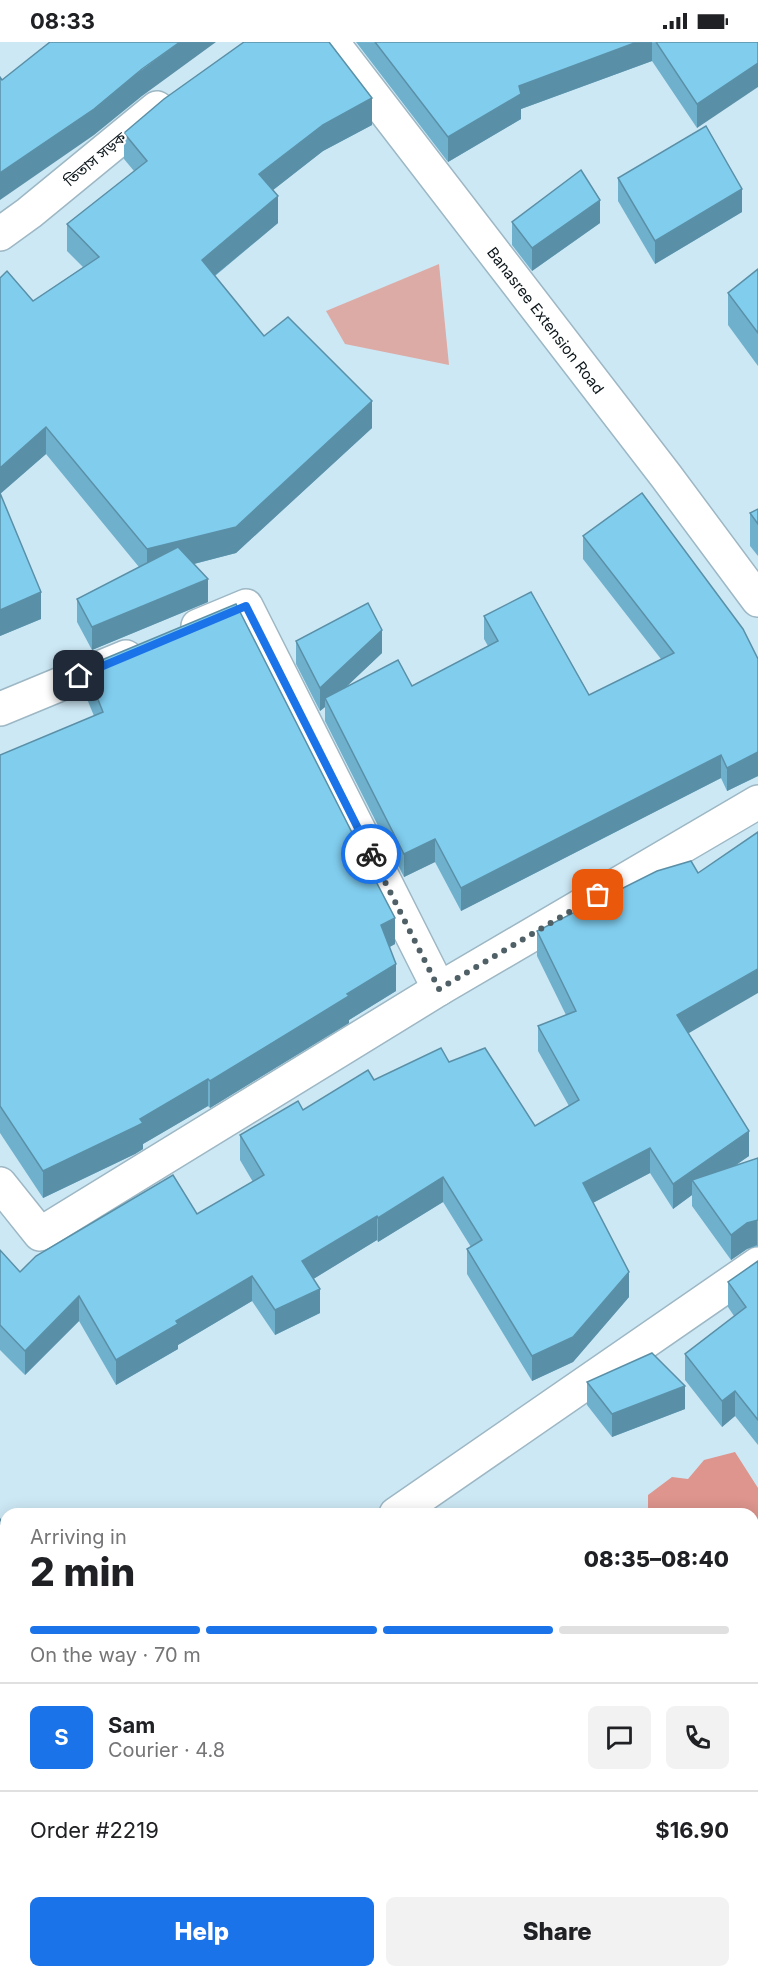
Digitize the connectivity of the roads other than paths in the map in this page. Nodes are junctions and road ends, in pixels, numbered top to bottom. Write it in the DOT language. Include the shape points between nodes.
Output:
graph roads {
  1 [pos="332,42"];
  2 [pos="182,90"];
  3 [pos="0,234"];
  4 [pos="758,600"];
  5 [pos="0,709"];
  6 [pos="758,802"];
  7 [pos="439,989"];
  8 [pos="0,1184"];
  9 [pos="758,1264"];
  10 [pos="405,1508"];
  1 -- 4 [label="street, Banasree Extension Road"];
  2 -- 3 [label="street, তিতাস সড়ক"];
  5 -- 7 [label="street" via="246,606"];
  6 -- 7 [label="street"];
  7 -- 8 [label="street" via="40,1234"];
  9 -- 10 [label="street"];
}
